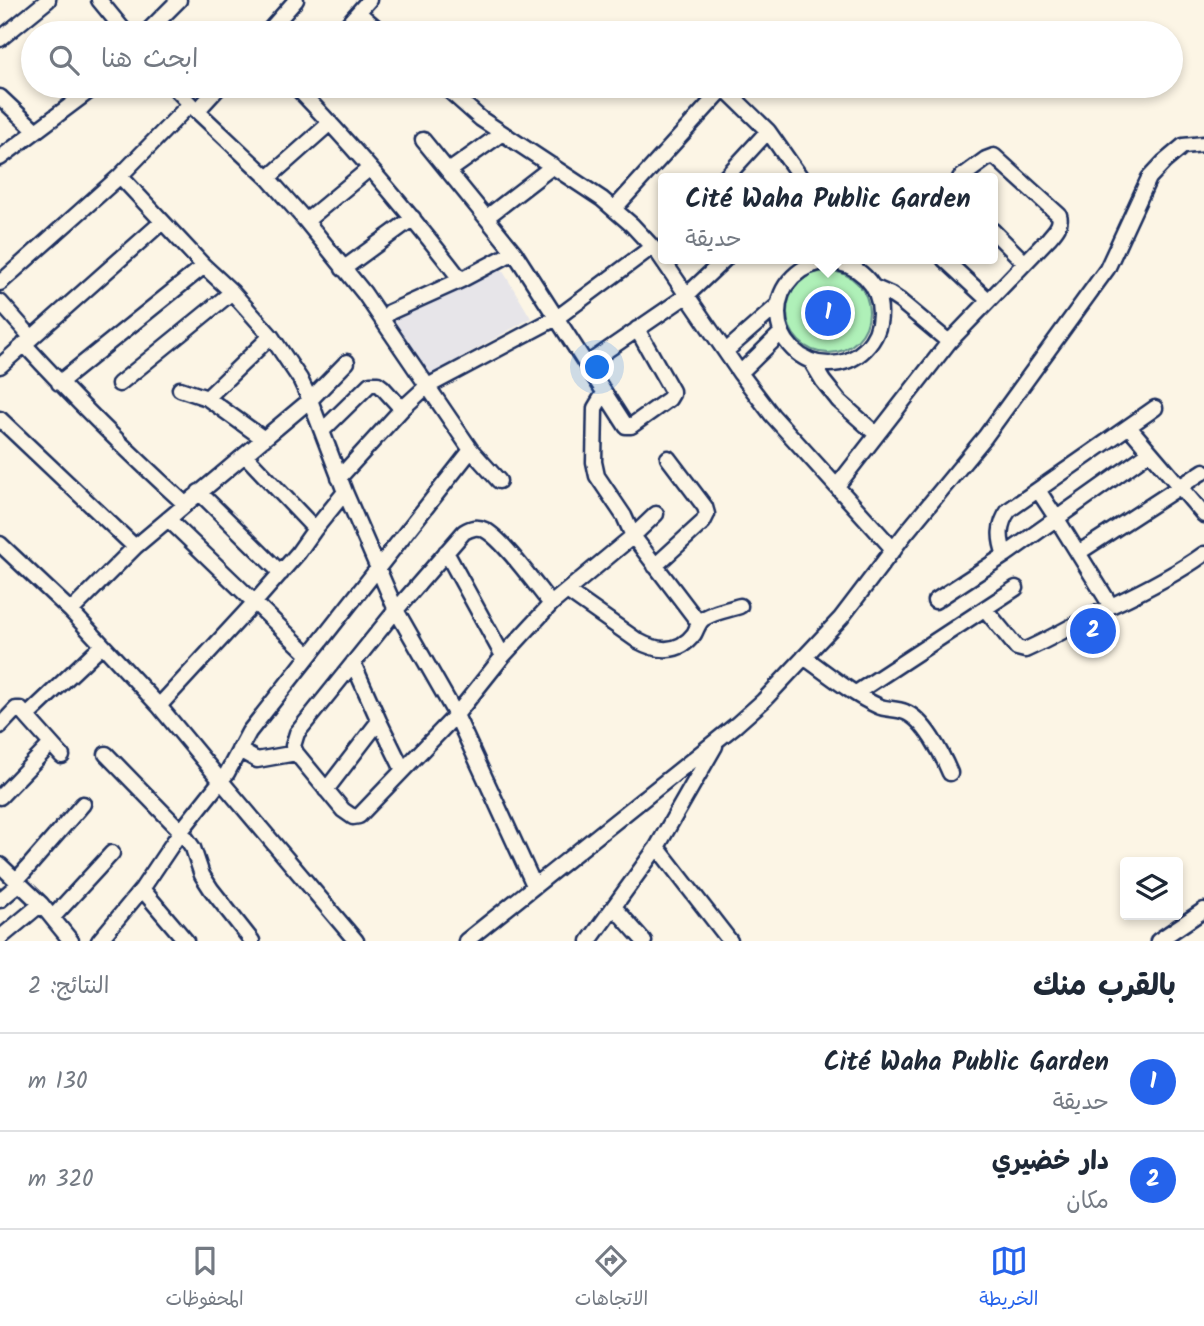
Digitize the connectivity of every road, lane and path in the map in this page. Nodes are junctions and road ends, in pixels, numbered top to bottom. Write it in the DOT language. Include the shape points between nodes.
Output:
graph roads {
  1 [pos="48,0"];
  2 [pos="99,0"];
  3 [pos="179,0"];
  4 [pos="296,0"];
  5 [pos="369,0"];
  6 [pos="359,13"];
  7 [pos="22,21"];
  8 [pos="116,21"];
  9 [pos="158,21"];
  10 [pos="278,21"];
  11 [pos="351,21"];
  12 [pos="368,21"];
  13 [pos="21,22"];
  14 [pos="0,39"];
  15 [pos="0,97"];
  16 [pos="80,98"];
  17 [pos="184,98"];
  18 [pos="205,98"];
  19 [pos="306,98"];
  20 [pos="457,98"];
  21 [pos="715,98"];
  22 [pos="734,98"];
  23 [pos="193,107"];
  24 [pos="330,123"];
  25 [pos="36,131"];
  26 [pos="768,131"];
  27 [pos="501,134"];
  28 [pos="423,140"];
  29 [pos="1204,144"];
  30 [pos="0,158"];
  31 [pos="553,166"];
  32 [pos="370,168"];
  33 [pos="449,171"];
  34 [pos="730,173"];
  35 [pos="797,173"];
  36 [pos="967,173"];
  37 [pos="120,176"];
  38 [pos="268,178"];
  39 [pos="614,209"];
  40 [pos="487,217"];
  41 [pos="413,218"];
  42 [pos="306,221"];
  43 [pos="162,222"];
  44 [pos="998,236"];
  45 [pos="658,249"];
  46 [pos="514,252"];
  47 [pos="1025,262"];
  48 [pos="667,264"];
  49 [pos="720,264"];
  50 [pos="812,264"];
  51 [pos="853,264"];
  52 [pos="949,264"];
  53 [pos="204,266"];
  54 [pos="344,269"];
  55 [pos="461,280"];
  56 [pos="0,283"];
  57 [pos="873,287"];
  58 [pos="232,292"];
  59 [pos="686,296"];
  60 [pos="988,300"];
  61 [pos="0,302"];
  62 [pos="778,305"];
  63 [pos="558,317"];
  64 [pos="383,319"];
  65 [pos="636,329"];
  66 [pos="782,332"];
  67 [pos="271,336"];
  68 [pos="27,341"];
  69 [pos="949,342"];
  70 [pos="726,351"];
  71 [pos="811,361"];
  72 [pos="347,362"];
  73 [pos="587,364"];
  74 [pos="0,366"];
  75 [pos="740,373"];
  76 [pos="59,383"];
  77 [pos="118,384"];
  78 [pos="426,387"];
  79 [pos="180,389"];
  80 [pos="604,393"];
  81 [pos="207,398"];
  82 [pos="310,400"];
  83 [pos="1155,408"];
  84 [pos="402,409"];
  85 [pos="0,419"];
  86 [pos="1129,427"];
  87 [pos="322,431"];
  88 [pos="876,435"];
  89 [pos="264,439"];
  90 [pos="471,450"];
  91 [pos="1150,452"];
  92 [pos="245,455"];
  93 [pos="668,458"];
  94 [pos="1204,471"];
  95 [pos="499,481"];
  96 [pos="342,485"];
  97 [pos="837,486"];
  98 [pos="1181,486"];
  99 [pos="1038,490"];
  100 [pos="199,492"];
  101 [pos="185,504"];
  102 [pos="656,514"];
  103 [pos="1204,515"];
  104 [pos="168,519"];
  105 [pos="1057,519"];
  106 [pos="315,528"];
  107 [pos="633,536"];
  108 [pos="0,544"];
  109 [pos="135,547"];
  110 [pos="894,550"];
  111 [pos="446,552"];
  112 [pos="1078,554"];
  113 [pos="1204,554"];
  114 [pos="1005,555"];
  115 [pos="654,566"];
  116 [pos="378,569"];
  117 [pos="281,573"];
  118 [pos="1016,588"];
  119 [pos="567,591"];
  120 [pos="935,601"];
  121 [pos="255,603"];
  122 [pos="551,604"];
  123 [pos="740,606"];
  124 [pos="1111,606"];
  125 [pos="985,609"];
  126 [pos="397,610"];
  127 [pos="71,611"];
  128 [pos="699,623"];
  129 [pos="102,645"];
  130 [pos="309,655"];
  131 [pos="503,656"];
  132 [pos="804,657"];
  133 [pos="353,663"];
  134 [pos="856,693"];
  135 [pos="159,706"];
  136 [pos="456,715"];
  137 [pos="27,716"];
  138 [pos="379,721"];
  139 [pos="0,726"];
  140 [pos="719,738"];
  141 [pos="51,744"];
  142 [pos="239,750"];
  143 [pos="106,754"];
  144 [pos="296,754"];
  145 [pos="62,756"];
  146 [pos="403,770"];
  147 [pos="678,773"];
  148 [pos="950,773"];
  149 [pos="221,781"];
  150 [pos="693,785"];
  151 [pos="326,790"];
  152 [pos="0,797"];
  153 [pos="83,804"];
  154 [pos="181,831"];
  155 [pos="657,847"];
  156 [pos="112,853"];
  157 [pos="0,865"];
  158 [pos="18,882"];
  159 [pos="534,885"];
  160 [pos="142,888"];
  161 [pos="0,900"];
  162 [pos="41,904"];
  163 [pos="614,907"];
  164 [pos="1204,910"];
  165 [pos="53,918"];
  166 [pos="0,938"];
  167 [pos="64,939"];
  168 [pos="99,941"];
  169 [pos="186,941"];
  170 [pos="252,941"];
  171 [pos="356,941"];
  172 [pos="466,941"];
  173 [pos="589,941"];
  174 [pos="644,941"];
  175 [pos="730,941"];
  176 [pos="1158,941"];
  1 -- 7 [label="street"];
  2 -- 8 [label="street"];
  3 -- 9 [label="street"];
  4 -- 10 [label="street"];
  5 -- 6 [label="street"];
  6 -- 11 [label="street"];
  6 -- 12 [label="street"];
  13 -- 14 [label="street"];
  15 -- 25 [label="street"];
  16 -- 25 [label="street"];
  17 -- 23 [label="street"];
  18 -- 23 [label="street"];
  19 -- 24 [label="street"];
  20 -- 27 [label="street"];
  21 -- 39 [label="street"];
  22 -- 26 [label="street"];
  23 -- 37 [label="street"];
  23 -- 38 [label="street"];
  24 -- 32 [label="street"];
  24 -- 38 [label="street"];
  25 -- 30 [label="street"];
  26 -- 34 [label="street"];
  26 -- 35 [label="street"];
  27 -- 31 [label="street"];
  27 -- 33 [label="street"];
  28 -- 33 [label="street"];
  29 -- 110 [label="street" via="1183,146 1149,178 1107,269 985,438"];
  31 -- 39 [label="street"];
  31 -- 40 [label="street"];
  32 -- 41 [label="street"];
  32 -- 42 [label="street"];
  33 -- 40 [label="street"];
  36 -- 47 [label="street" via="994,156 1059,215 1055,232"];
  37 -- 43 [label="street"];
  37 -- 56 [label="street"];
  38 -- 42 [label="street"];
  39 -- 45 [label="street"];
  40 -- 46 [label="street"];
  41 -- 54 [label="street"];
  41 -- 55 [label="street"];
  42 -- 54 [label="street"];
  43 -- 53 [label="street"];
  43 -- 68 [label="street"];
  44 -- 47 [label="street"];
  45 -- 63 [label="street"];
  46 -- 55 [label="street"];
  46 -- 63 [label="street"];
  47 -- 60 [label="street"];
  48 -- 59 [label="street"];
  49 -- 59 [label="street"];
  50 -- 62 [label="street" via="790,279"];
  51 -- 57 [label="street"];
  52 -- 60 [label="street"];
  53 -- 58 [label="street"];
  53 -- 76 [label="street"];
  54 -- 64 [label="street"];
  55 -- 64 [label="street"];
  57 -- 69 [label="street" via="900,301"];
  57 -- 71 [label="street" via="879,322 862,352 829,364"];
  58 -- 67 [label="street"];
  58 -- 77 [label="street"];
  59 -- 65 [label="street"];
  59 -- 70 [label="street"];
  60 -- 69 [label="street"];
  61 -- 68 [label="street"];
  62 -- 66 [label="street"];
  62 -- 70 [label="street"];
  63 -- 73 [label="street"];
  63 -- 78 [label="street"];
  64 -- 78 [label="street"];
  65 -- 73 [label="street"];
  65 -- 80 [label="street" via="673,394 626,426"];
  66 -- 71 [label="street" via="789,344"];
  66 -- 75 [label="street"];
  67 -- 81 [label="street"];
  67 -- 82 [label="street"];
  68 -- 74 [label="street"];
  68 -- 76 [label="street"];
  69 -- 88 [label="street"];
  70 -- 75 [label="street"];
  71 -- 88 [label="street" via="832,393"];
  72 -- 82 [label="street"];
  73 -- 80 [label="street"];
  75 -- 97 [label="street"];
  76 -- 101 [label="street"];
  78 -- 84 [label="street"];
  78 -- 90 [label="street"];
  79 -- 81 [label="street"];
  80 -- 107 [label="street" via="595,408 595,470"];
  81 -- 89 [label="street"];
  82 -- 87 [label="street"];
  82 -- 89 [label="street"];
  83 -- 86 [label="street"];
  84 -- 87 [label="street" via="382,387 370,384"];
  84 -- 96 [label="street"];
  85 -- 109 [label="street"];
  86 -- 91 [label="street"];
  86 -- 99 [label="street"];
  87 -- 96 [label="street"];
  88 -- 97 [label="street"];
  89 -- 92 [label="street"];
  90 -- 95 [label="street"];
  90 -- 116 [label="street"];
  91 -- 98 [label="street"];
  91 -- 105 [label="street"];
  92 -- 100 [label="street"];
  92 -- 106 [label="street"];
  93 -- 115 [label="street" via="707,514"];
  94 -- 98 [label="street"];
  96 -- 106 [label="street"];
  96 -- 116 [label="street"];
  97 -- 110 [label="street"];
  98 -- 103 [label="street"];
  98 -- 112 [label="street"];
  99 -- 105 [label="street"];
  99 -- 114 [label="street" via="1004,517 1000,532"];
  100 -- 101 [label="street"];
  100 -- 117 [label="street"];
  101 -- 104 [label="street"];
  102 -- 107 [label="street"];
  104 -- 109 [label="street"];
  104 -- 121 [label="street"];
  105 -- 112 [label="street"];
  105 -- 114 [label="street"];
  106 -- 117 [label="street"];
  107 -- 115 [label="street"];
  107 -- 119 [label="street"];
  108 -- 127 [label="street"];
  109 -- 127 [label="street"];
  110 -- 132 [label="street"];
  111 -- 122 [label="street" via="464,532 475,527 486,530"];
  111 -- 126 [label="street"];
  111 -- 131 [label="street"];
  112 -- 124 [label="street"];
  113 -- 124 [label="street"];
  114 -- 120 [label="street"];
  115 -- 128 [label="street"];
  116 -- 126 [label="street"];
  116 -- 130 [label="street"];
  117 -- 121 [label="street"];
  118 -- 125 [label="street"];
  119 -- 122 [label="street"];
  119 -- 128 [label="street" via="649,647 683,645"];
  121 -- 130 [label="street"];
  121 -- 135 [label="street"];
  122 -- 131 [label="street"];
  123 -- 128 [label="street"];
  124 -- 125 [label="street" via="1025,650 1017,648"];
  125 -- 134 [label="street"];
  126 -- 133 [label="street"];
  126 -- 136 [label="street"];
  127 -- 129 [label="street"];
  129 -- 135 [label="street"];
  129 -- 137 [label="street"];
  130 -- 142 [label="street"];
  131 -- 136 [label="street"];
  132 -- 134 [label="street"];
  132 -- 140 [label="street" via="763,701"];
  133 -- 138 [label="street"];
  133 -- 144 [label="street" via="297,733"];
  134 -- 148 [label="street" via="916,719"];
  135 -- 149 [label="street"];
  136 -- 146 [label="street"];
  136 -- 159 [label="street"];
  137 -- 139 [label="street" via="16,709"];
  137 -- 141 [label="street"];
  138 -- 146 [label="street"];
  138 -- 151 [label="street"];
  140 -- 147 [label="street"];
  140 -- 150 [label="street"];
  141 -- 145 [label="street"];
  141 -- 152 [label="street"];
  142 -- 144 [label="street" via="257,760"];
  142 -- 149 [label="street"];
  143 -- 154 [label="street"];
  144 -- 151 [label="street"];
  146 -- 151 [label="street" via="356,818"];
  147 -- 150 [label="street"];
  147 -- 159 [label="street"];
  149 -- 154 [label="street"];
  149 -- 171 [label="street"];
  150 -- 155 [label="street"];
  153 -- 158 [label="street"];
  154 -- 160 [label="street"];
  154 -- 170 [label="street" via="211,889"];
  155 -- 163 [label="street"];
  155 -- 175 [label="street"];
  156 -- 165 [label="street"];
  157 -- 158 [label="street"];
  158 -- 161 [label="street"];
  158 -- 162 [label="street"];
  159 -- 172 [label="street"];
  160 -- 168 [label="street"];
  160 -- 169 [label="street"];
  162 -- 165 [label="street"];
  162 -- 166 [label="street"];
  163 -- 173 [label="street"];
  163 -- 174 [label="street"];
  164 -- 176 [label="street"];
  165 -- 167 [label="street"];
}
